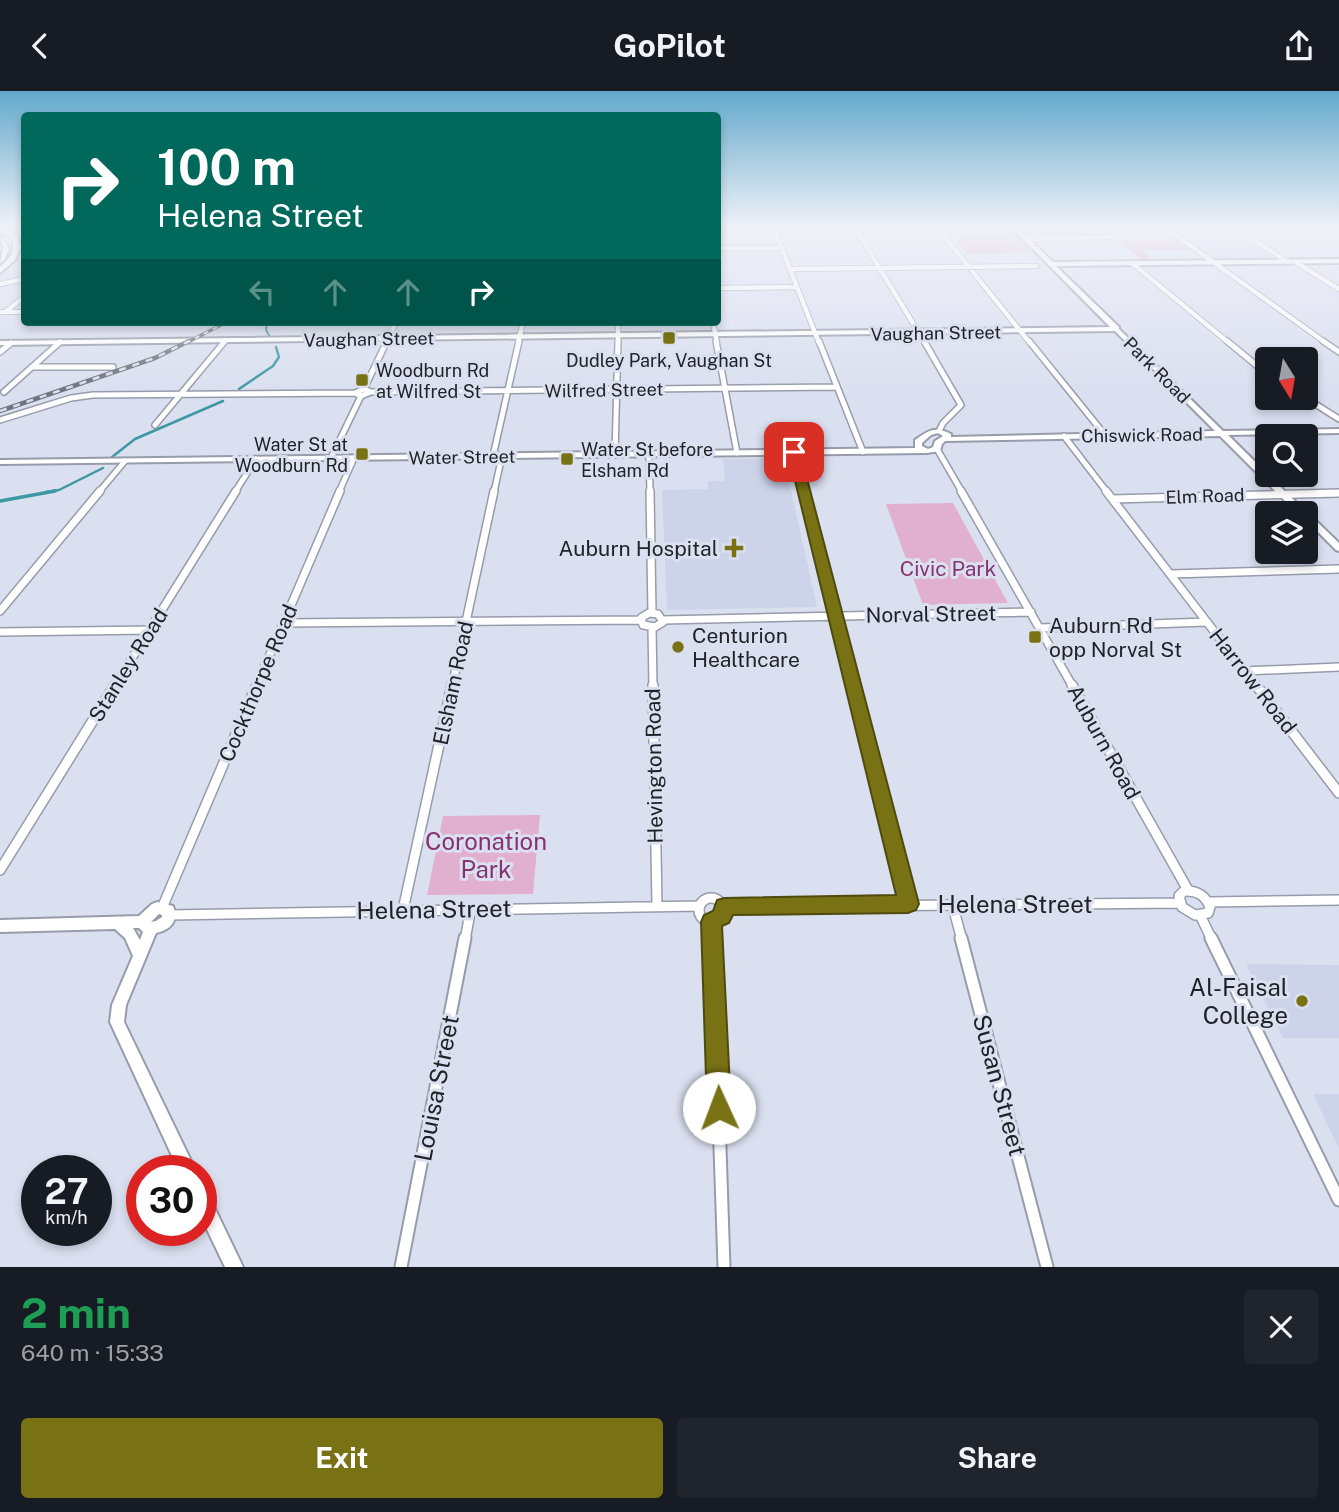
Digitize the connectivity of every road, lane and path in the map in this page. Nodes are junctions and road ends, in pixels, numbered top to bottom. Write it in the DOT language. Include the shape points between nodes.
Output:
graph roads {
  1 [pos="795,281"];
  2 [pos="888,281"];
  3 [pos="979,281"];
  4 [pos="1068,281"];
  5 [pos="1154,281"];
  6 [pos="1239,281"];
  7 [pos="797,287"];
  8 [pos="721,288"];
  9 [pos="21,299"];
  10 [pos="3,312"];
  11 [pos="21,312"];
  12 [pos="394,326"];
  13 [pos="522,326"];
  14 [pos="618,326"];
  15 [pos="714,326"];
  16 [pos="1116,330"];
  17 [pos="1021,331"];
  18 [pos="919,333"];
  19 [pos="816,334"];
  20 [pos="716,336"];
  21 [pos="618,337"];
  22 [pos="519,338"];
  23 [pos="388,339"];
  24 [pos="225,341"];
  25 [pos="60,342"];
  26 [pos="0,343"];
  27 [pos="11,343"];
  28 [pos="0,352"];
  29 [pos="1339,352"];
  30 [pos="1255,364"];
  31 [pos="32,367"];
  32 [pos="113,367"];
  33 [pos="838,387"];
  34 [pos="364,389"];
  35 [pos="725,389"];
  36 [pos="617,390"];
  37 [pos="507,391"];
  38 [pos="4,392"];
  39 [pos="370,393"];
  40 [pos="358,394"];
  41 [pos="180,395"];
  42 [pos="1318,406"];
  43 [pos="1339,419"];
  44 [pos="0,420"];
  45 [pos="155,425"];
  46 [pos="939,431"];
  47 [pos="1339,431"];
  48 [pos="1220,433"];
  49 [pos="1105,435"];
  50 [pos="1064,436"];
  51 [pos="945,439"];
  52 [pos="937,449"];
  53 [pos="923,450"];
  54 [pos="794,452"];
  55 [pos="863,452"];
  56 [pos="737,453"];
  57 [pos="649,454"];
  58 [pos="615,455"];
  59 [pos="498,456"];
  60 [pos="331,458"];
  61 [pos="354,458"];
  62 [pos="256,459"];
  63 [pos="125,461"];
  64 [pos="0,462"];
  65 [pos="1339,493"];
  66 [pos="1283,494"];
  67 [pos="1112,499"];
  68 [pos="1290,501"];
  69 [pos="1318,528"];
  70 [pos="1339,548"];
  71 [pos="1339,569"];
  72 [pos="1171,574"];
  73 [pos="0,611"];
  74 [pos="1031,612"];
  75 [pos="652,613"];
  76 [pos="835,616"];
  77 [pos="640,620"];
  78 [pos="663,620"];
  79 [pos="466,621"];
  80 [pos="1206,622"];
  81 [pos="284,624"];
  82 [pos="652,627"];
  83 [pos="1040,628"];
  84 [pos="150,630"];
  85 [pos="0,632"];
  86 [pos="1339,667"];
  87 [pos="1245,671"];
  88 [pos="1339,793"];
  89 [pos="0,870"];
  90 [pos="1188,890"];
  91 [pos="1339,900"];
  92 [pos="1209,902"];
  93 [pos="952,903"];
  94 [pos="1180,903"];
  95 [pos="908,904"];
  96 [pos="657,905"];
  97 [pos="699,906"];
  98 [pos="724,907"];
  99 [pos="471,908"];
  100 [pos="403,910"];
  101 [pos="166,911"];
  102 [pos="1200,915"];
  103 [pos="712,922"];
  104 [pos="119,924"];
  105 [pos="147,925"];
  106 [pos="0,926"];
  107 [pos="140,956"];
  108 [pos="180,1155"];
  109 [pos="1339,1200"];
  110 [pos="217,1231"];
  111 [pos="234,1267"];
  112 [pos="401,1267"];
  113 [pos="724,1267"];
  114 [pos="1047,1267"];
  1 -- 7 [label="street"];
  2 -- 18 [label="street"];
  3 -- 17 [label="street"];
  4 -- 16 [label="main road, Park Road"];
  5 -- 30 [label="street"];
  6 -- 29 [label="street"];
  7 -- 8 [label="street"];
  7 -- 19 [label="street"];
  9 -- 10 [label="street"];
  10 -- 11 [label="street"];
  12 -- 23 [label="street"];
  13 -- 22 [label="street, Elsham Road"];
  14 -- 21 [label="street"];
  15 -- 20 [label="street"];
  16 -- 17 [label="main road, Vaughan Street"];
  16 -- 48 [label="street, Park Road"];
  17 -- 18 [label="main road, Vaughan Street"];
  17 -- 49 [label="street"];
  18 -- 19 [label="main road, Vaughan Street"];
  18 -- 46 [label="street" via="961,403"];
  19 -- 20 [label="main road, Vaughan Street"];
  19 -- 33 [label="street"];
  20 -- 21 [label="main road, Vaughan Street"];
  20 -- 35 [label="street"];
  21 -- 22 [label="main road, Vaughan Street"];
  21 -- 36 [label="street"];
  22 -- 23 [label="main road, Vaughan Street"];
  22 -- 37 [label="street, Elsham Road"];
  23 -- 24 [label="main road, Vaughan Street"];
  23 -- 34 [label="street"];
  24 -- 25 [label="main road, Vaughan Street"];
  24 -- 41 [label="street"];
  25 -- 27 [label="main road, Vaughan Street"];
  25 -- 31 [label="street"];
  26 -- 27 [label="main road, Vaughan Street"];
  27 -- 28 [label="street"];
  31 -- 32 [label="street"];
  31 -- 38 [label="street"];
  33 -- 35 [label="street, Wilfred Street"];
  33 -- 55 [label="street"];
  34 -- 39 [label="street"];
  34 -- 40 [label="street"];
  35 -- 36 [label="street, Wilfred Street"];
  35 -- 56 [label="street"];
  36 -- 37 [label="street, Wilfred Street"];
  36 -- 58 [label="street"];
  37 -- 39 [label="street, Wilfred Street"];
  37 -- 59 [label="street, Elsham Road"];
  39 -- 40 [label="street, Wilfred Street"];
  40 -- 41 [label="street"];
  40 -- 60 [label="street"];
  41 -- 44 [label="street" via="81,396"];
  41 -- 45 [label="street"];
  42 -- 43 [label="street"];
  46 -- 51 [label="street" via="948,435"];
  46 -- 53 [label="street" via="918,442"];
  47 -- 48 [label="street, Chiswick Road"];
  48 -- 49 [label="street, Chiswick Road"];
  48 -- 66 [label="street, Park Road"];
  49 -- 50 [label="street, Chiswick Road"];
  50 -- 51 [label="street, Chiswick Road"];
  50 -- 67 [label="street, Harrow Road"];
  51 -- 52 [label="street"];
  52 -- 53 [label="street, Water Street"];
  52 -- 74 [label="street, Auburn Road"];
  53 -- 55 [label="street, Water Street"];
  54 -- 55 [label="street, Water Street"];
  54 -- 56 [label="street, Water Street"];
  54 -- 76 [label="street"];
  56 -- 57 [label="street, Water Street"];
  57 -- 58 [label="street, Water Street"];
  57 -- 75 [label="street"];
  58 -- 59 [label="street, Water Street"];
  59 -- 61 [label="street, Water Street"];
  59 -- 79 [label="street, Elsham Road"];
  60 -- 61 [label="street, Water Street"];
  60 -- 62 [label="street, Water Street"];
  61 -- 81 [label="street, Cockthorpe Road"];
  62 -- 63 [label="street, Water Street"];
  62 -- 84 [label="street, Stanley Road"];
  63 -- 64 [label="street, Water Street"];
  63 -- 73 [label="street"];
  65 -- 66 [label="street, Elm Road"];
  66 -- 67 [label="street, Elm Road"];
  66 -- 68 [label="street, Park Road"];
  67 -- 72 [label="street, Harrow Road"];
  69 -- 70 [label="street, Park Road"];
  71 -- 72 [label="street"];
  72 -- 80 [label="street, Harrow Road"];
  74 -- 76 [label="street, Norval Street"];
  74 -- 83 [label="street, Auburn Road"];
  75 -- 77 [label="street"];
  75 -- 78 [label="street"];
  76 -- 78 [label="street, Norval Street"];
  76 -- 95 [label="street"];
  77 -- 79 [label="street"];
  77 -- 82 [label="street"];
  78 -- 82 [label="street"];
  79 -- 81 [label="street"];
  79 -- 100 [label="street, Elsham Road"];
  80 -- 83 [label="street"];
  80 -- 87 [label="street, Harrow Road"];
  81 -- 101 [label="street, Cockthorpe Road"];
  82 -- 96 [label="street, Hevington Road"];
  83 -- 90 [label="street, Auburn Road"];
  84 -- 85 [label="street"];
  84 -- 89 [label="street, Stanley Road"];
  86 -- 87 [label="street"];
  87 -- 88 [label="street, Harrow Road"];
  90 -- 92 [label="street"];
  90 -- 94 [label="street" via="1179,896"];
  91 -- 92 [label="street"];
  92 -- 102 [label="street" via="1210,910"];
  93 -- 94 [label="street, Helena Street"];
  93 -- 95 [label="street, Helena Street"];
  93 -- 114 [label="street, Susan Street"];
  94 -- 102 [label="street"];
  95 -- 98 [label="street, Helena Street"];
  96 -- 97 [label="street, Helena Street"];
  96 -- 99 [label="street, Helena Street"];
  97 -- 98 [label="street" via="711,899"];
  97 -- 103 [label="street" via="701,917"];
  98 -- 103 [label="street" via="722,917"];
  99 -- 100 [label="street, Helena Street"];
  99 -- 112 [label="street, Louisa Street"];
  100 -- 101 [label="street, Helena Street"];
  101 -- 105 [label="street" via="148,914"];
  102 -- 109 [label="street"];
  103 -- 113 [label="street"];
  104 -- 105 [label="street"];
  104 -- 106 [label="street"];
  104 -- 107 [label="street" via="130,934"];
  105 -- 107 [label="street"];
  107 -- 108 [label="street" via="119,1005 117,1022"];
  110 -- 111 [label="street"];
}
